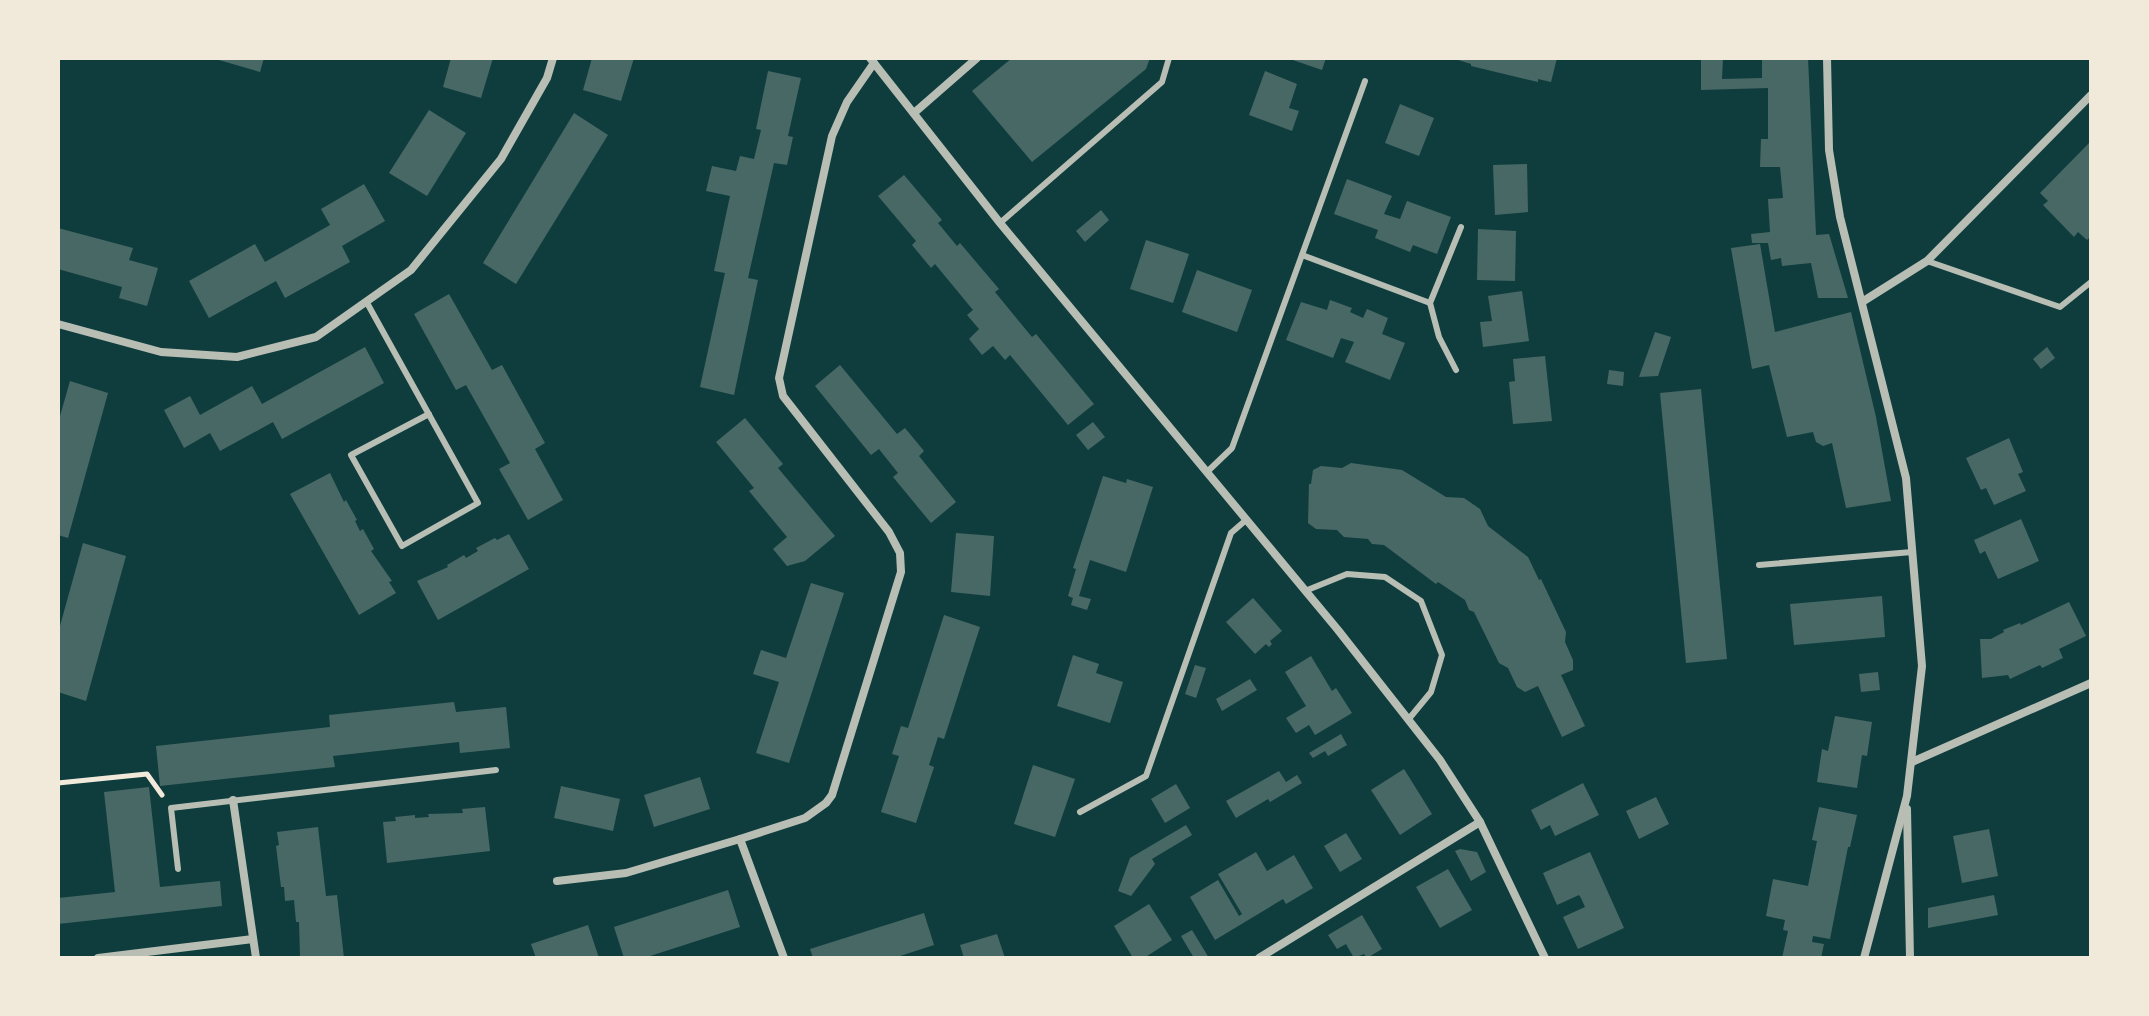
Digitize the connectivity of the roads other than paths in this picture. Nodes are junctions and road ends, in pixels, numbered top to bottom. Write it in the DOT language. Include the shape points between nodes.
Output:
graph roads {
  1 [pos="553,58"];
  2 [pos="977,58"];
  3 [pos="1169,58"];
  4 [pos="1827,58"];
  5 [pos="872,60"];
  6 [pos="1365,81"];
  7 [pos="2091,95"];
  8 [pos="914,113"];
  9 [pos="1000,223"];
  10 [pos="1461,227"];
  11 [pos="1302,255"];
  12 [pos="1927,261"];
  13 [pos="2091,282"];
  14 [pos="366,301"];
  15 [pos="1862,302"];
  16 [pos="1430,303"];
  17 [pos="58,324"];
  18 [pos="1456,370"];
  19 [pos="429,414"];
  20 [pos="1207,472"];
  21 [pos="1246,520"];
  22 [pos="1912,552"];
  23 [pos="1759,565"];
  24 [pos="1305,591"];
  25 [pos="2091,683"];
  26 [pos="1408,720"];
  27 [pos="1912,762"];
  28 [pos="496,770"];
  29 [pos="1907,796"];
  30 [pos="233,800"];
  31 [pos="1080,812"];
  32 [pos="1480,822"];
  33 [pos="740,839"];
  34 [pos="178,869"];
  35 [pos="557,881"];
  36 [pos="253,939"];
  37 [pos="98,958"];
  38 [pos="256,958"];
  39 [pos="784,958"];
  40 [pos="1259,958"];
  41 [pos="1545,958"];
  42 [pos="1864,958"];
  43 [pos="1910,958"];
  1 -- 14 [label="street" via="501,159 411,270"];
  2 -- 8 [label="street"];
  3 -- 9 [label="lane" via="1162,82"];
  4 -- 15 [label="street" via="1829,150"];
  5 -- 8 [label="street"];
  5 -- 33 [label="street" via="832,136 779,378 783,396 889,532 900,553 901,572 832,795 805,818"];
  6 -- 11 [label="lane"];
  7 -- 12 [label="street"];
  8 -- 9 [label="street"];
  9 -- 20 [label="street"];
  10 -- 16 [label="lane"];
  11 -- 16 [label="lane"];
  11 -- 20 [label="lane" via="1232,448"];
  12 -- 13 [label="lane" via="2060,307"];
  12 -- 15 [label="street"];
  14 -- 17 [label="street" via="316,337 237,357 161,352"];
  14 -- 19 [label="lane"];
  15 -- 22 [label="street" via="1906,478"];
  16 -- 18 [label="lane"];
  19 -- 19 [label="lane" via="478,503 402,546 351,455"];
  20 -- 21 [label="street"];
  21 -- 24 [label="street"];
  21 -- 31 [label="lane" via="1231,533 1146,776"];
  22 -- 23 [label="lane"];
  22 -- 27 [label="street" via="1922,666"];
  24 -- 26 [label="street"];
  24 -- 26 [label="lane" via="1347,574 1385,577 1421,601 1442,655 1431,692"];
  25 -- 27 [label="street"];
  26 -- 32 [label="street"];
  27 -- 29 [label="street"];
  28 -- 30 [label="lane"];
  29 -- 42 [label="street"];
  29 -- 43 [label="street"];
  30 -- 34 [label="lane" via="171,808"];
  30 -- 36 [label="street"];
  32 -- 40 [label="street"];
  32 -- 41 [label="street"];
  33 -- 35 [label="street" via="626,873"];
  33 -- 39 [label="street"];
  36 -- 37 [label="street"];
  36 -- 38 [label="street"];
}
